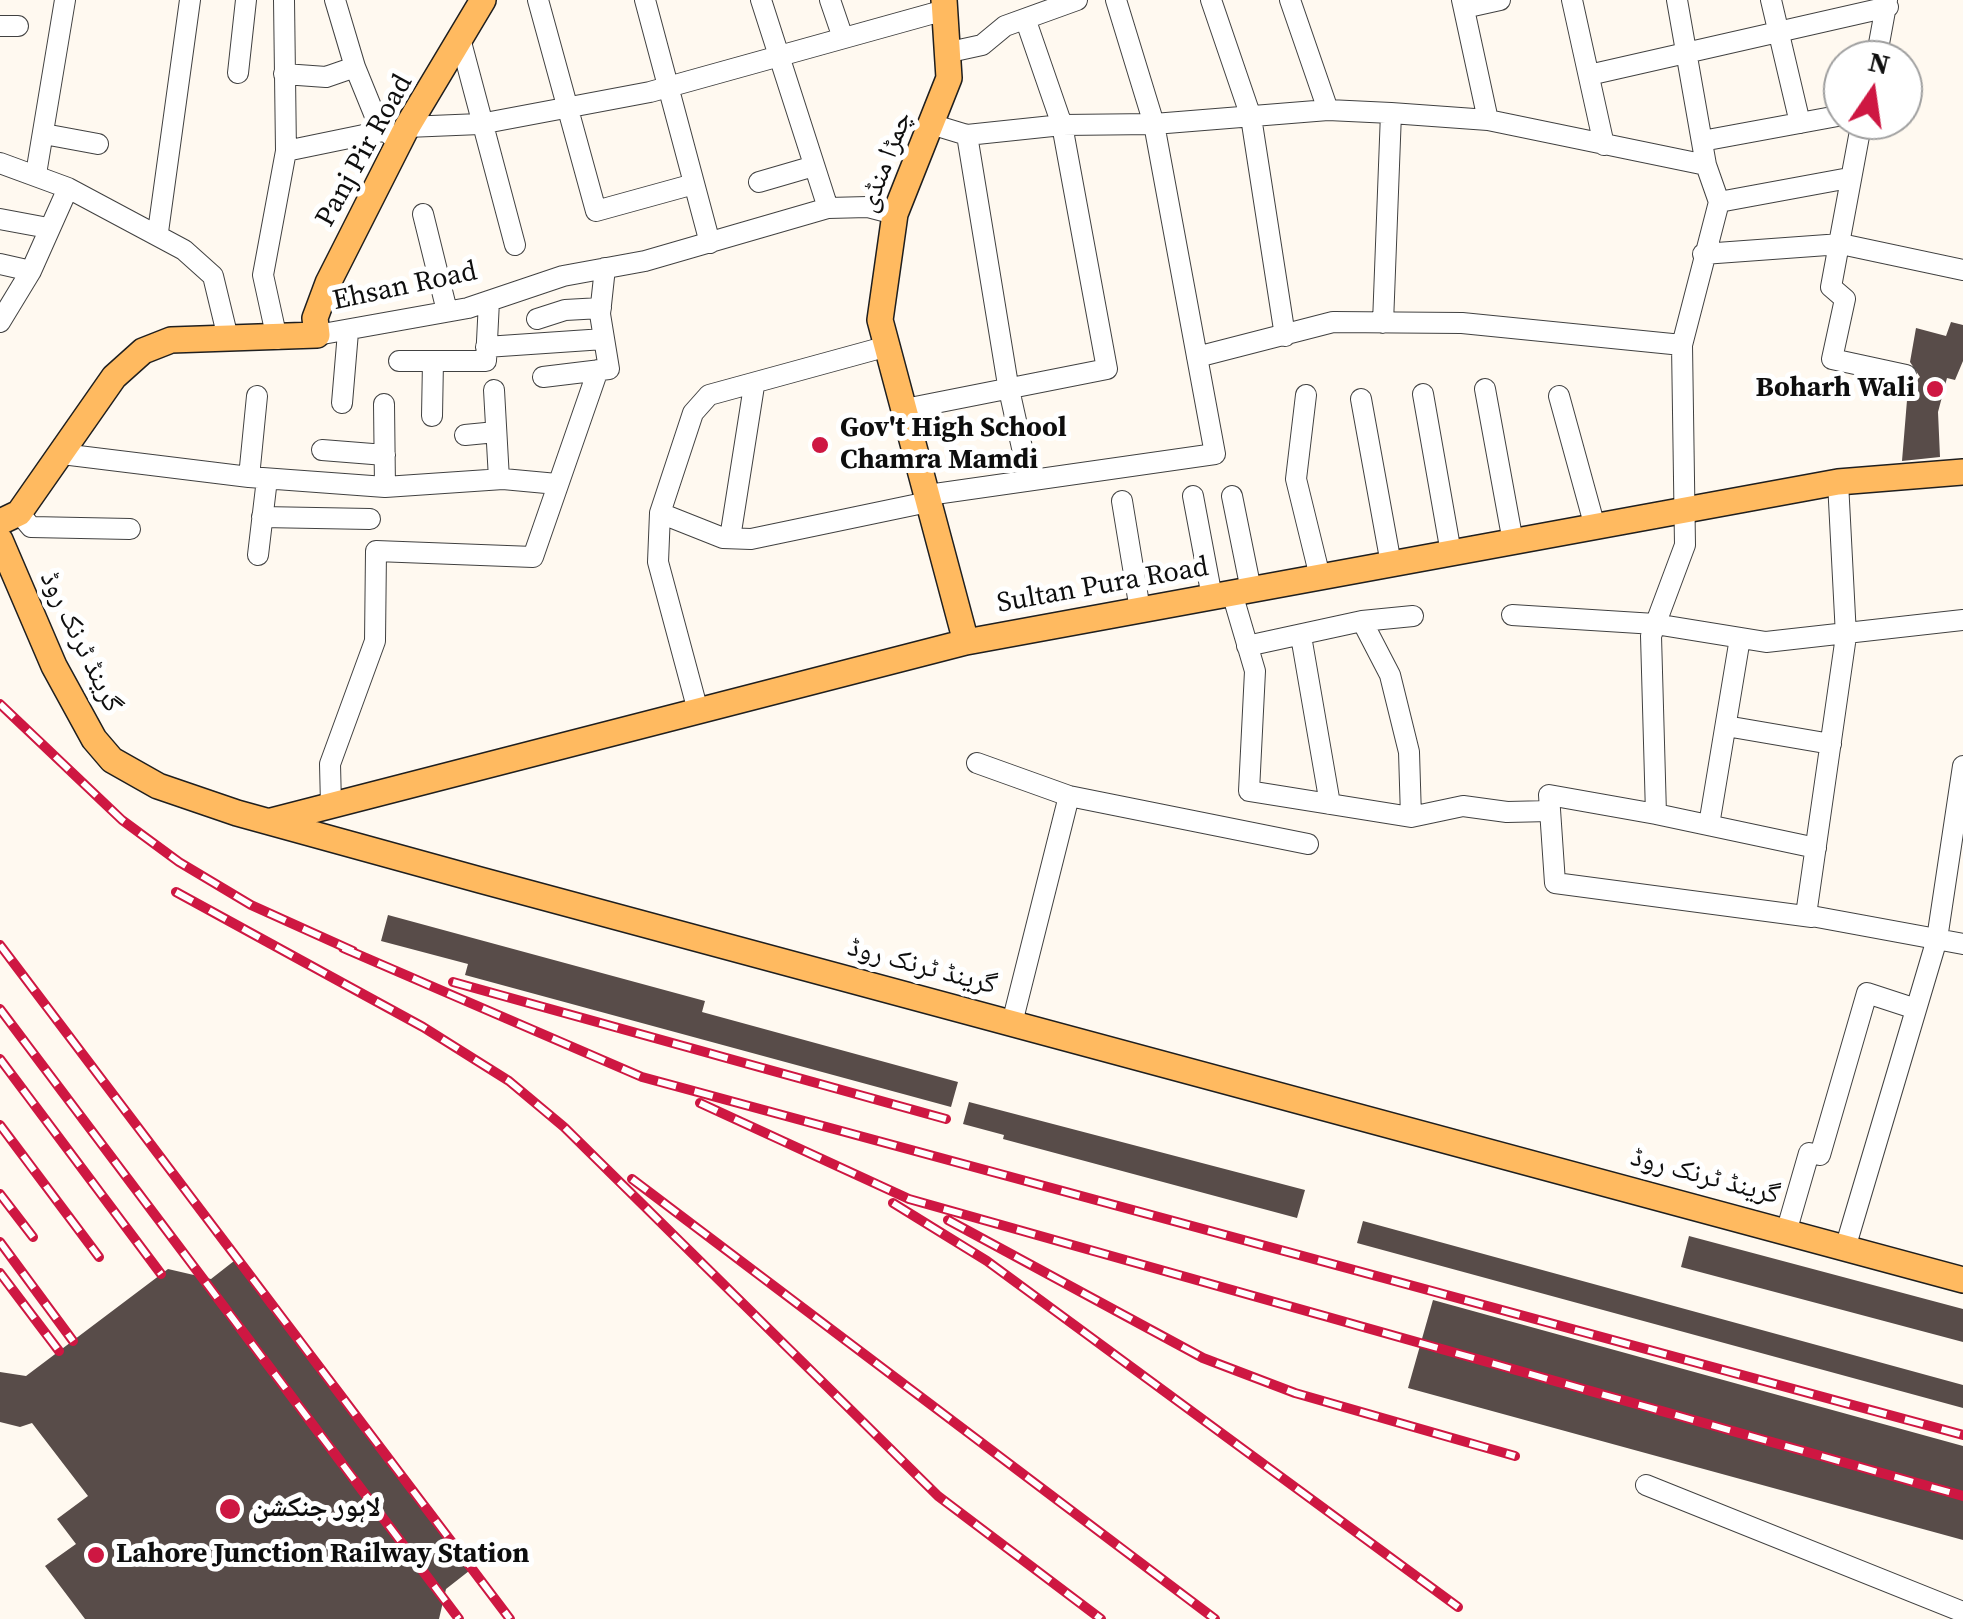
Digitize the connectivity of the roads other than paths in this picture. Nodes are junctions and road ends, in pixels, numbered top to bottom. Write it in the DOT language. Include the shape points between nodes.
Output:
graph roads {
  1 [pos="66,0"];
  2 [pos="190,0"];
  3 [pos="246,0"];
  4 [pos="284,0"];
  5 [pos="335,0"];
  6 [pos="482,0"];
  7 [pos="538,0"];
  8 [pos="645,0"];
  9 [pos="761,0"];
  10 [pos="830,0"];
  11 [pos="1077,0"];
  12 [pos="1116,0"];
  13 [pos="1211,0"];
  14 [pos="1290,0"];
  15 [pos="1500,0"];
  16 [pos="1572,0"];
  17 [pos="1677,0"];
  18 [pos="1771,0"];
  19 [pos="1463,4"];
  20 [pos="1888,4"];
  21 [pos="945,5"];
  22 [pos="1026,20"];
  23 [pos="1779,32"];
  24 [pos="842,35"];
  25 [pos="1880,40"];
  26 [pos="461,42"];
  27 [pos="950,52"];
  28 [pos="1686,52"];
  29 [pos="777,54"];
  30 [pos="354,67"];
  31 [pos="238,73"];
  32 [pos="284,74"];
  33 [pos="1589,75"];
  34 [pos="668,86"];
  35 [pos="567,107"];
  36 [pos="1328,110"];
  37 [pos="1391,113"];
  38 [pos="1251,117"];
  39 [pos="1823,119"];
  40 [pos="1488,120"];
  41 [pos="1800,123"];
  42 [pos="480,124"];
  43 [pos="1154,124"];
  44 [pos="934,125"];
  45 [pos="1062,125"];
  46 [pos="397,133"];
  47 [pos="44,134"];
  48 [pos="966,135"];
  49 [pos="1858,140"];
  50 [pos="1702,141"];
  51 [pos="98,144"];
  52 [pos="1604,145"];
  53 [pos="286,150"];
  54 [pos="0,163"];
  55 [pos="1706,165"];
  56 [pos="814,166"];
  57 [pos="36,174"];
  58 [pos="1849,178"];
  59 [pos="759,182"];
  60 [pos="694,184"];
  61 [pos="68,188"];
  62 [pos="1718,202"];
  63 [pos="828,208"];
  64 [pos="423,214"];
  65 [pos="895,214"];
  66 [pos="0,218"];
  67 [pos="48,228"];
  68 [pos="158,232"];
  69 [pos="710,243"];
  70 [pos="1841,244"];
  71 [pos="515,246"];
  72 [pos="1703,254"];
  73 [pos="1961,262"];
  74 [pos="0,264"];
  75 [pos="605,268"];
  76 [pos="31,271"];
  77 [pos="489,301"];
  78 [pos="600,308"];
  79 [pos="447,311"];
  80 [pos="537,319"];
  81 [pos="0,322"];
  82 [pos="1383,322"];
  83 [pos="348,332"];
  84 [pos="316,335"];
  85 [pos="1285,336"];
  86 [pos="228,338"];
  87 [pos="278,338"];
  88 [pos="604,338"];
  89 [pos="1682,344"];
  90 [pos="888,346"];
  91 [pos="486,347"];
  92 [pos="1197,357"];
  93 [pos="399,361"];
  94 [pos="433,361"];
  95 [pos="598,370"];
  96 [pos="1906,374"];
  97 [pos="543,378"];
  98 [pos="1008,385"];
  99 [pos="754,386"];
  100 [pos="494,390"];
  101 [pos="1485,390"];
  102 [pos="1423,394"];
  103 [pos="257,396"];
  104 [pos="1306,396"];
  105 [pos="1559,396"];
  106 [pos="1361,400"];
  107 [pos="342,402"];
  108 [pos="384,404"];
  109 [pos="904,408"];
  110 [pos="432,416"];
  111 [pos="496,432"];
  112 [pos="466,435"];
  113 [pos="322,450"];
  114 [pos="62,454"];
  115 [pos="385,455"];
  116 [pos="1963,472"];
  117 [pos="258,478"];
  118 [pos="499,479"];
  119 [pos="1029,480"];
  120 [pos="1838,482"];
  121 [pos="557,484"];
  122 [pos="385,487"];
  123 [pos="1194,496"];
  124 [pos="1232,496"];
  125 [pos="928,498"];
  126 [pos="1122,501"];
  127 [pos="1682,511"];
  128 [pos="660,513"];
  129 [pos="262,517"];
  130 [pos="10,518"];
  131 [pos="370,519"];
  132 [pos="1595,526"];
  133 [pos="130,529"];
  134 [pos="730,538"];
  135 [pos="0,540"];
  136 [pos="1514,542"];
  137 [pos="1451,553"];
  138 [pos="258,554"];
  139 [pos="1391,564"];
  140 [pos="1320,577"];
  141 [pos="1232,593"];
  142 [pos="1140,610"];
  143 [pos="1512,615"];
  144 [pos="1413,616"];
  145 [pos="1963,620"];
  146 [pos="1362,621"];
  147 [pos="1655,624"];
  148 [pos="1301,636"];
  149 [pos="1846,636"];
  150 [pos="1740,638"];
  151 [pos="966,642"];
  152 [pos="1248,646"];
  153 [pos="698,711"];
  154 [pos="1726,726"];
  155 [pos="1830,744"];
  156 [pos="977,763"];
  157 [pos="1963,766"];
  158 [pos="1069,796"];
  159 [pos="1330,804"];
  160 [pos="331,805"];
  161 [pos="1550,811"];
  162 [pos="1656,814"];
  163 [pos="1411,817"];
  164 [pos="267,822"];
  165 [pos="1709,825"];
  166 [pos="1308,844"];
  167 [pos="1816,848"];
  168 [pos="1812,917"];
  169 [pos="1937,939"];
  170 [pos="1963,944"];
  171 [pos="1916,1009"];
  172 [pos="1012,1022"];
  173 [pos="1787,1230"];
  174 [pos="1846,1246"];
  175 [pos="1963,1280"];
  176 [pos="1646,1486"];
  177 [pos="1963,1612"];
  1 -- 47 [label="street"];
  2 -- 68 [label="street"];
  3 -- 31 [label="street"];
  4 -- 32 [label="street"];
  5 -- 30 [label="street"];
  6 -- 26 [label="main road, Panj Pir Road"];
  7 -- 35 [label="street"];
  8 -- 34 [label="street"];
  9 -- 29 [label="street"];
  10 -- 24 [label="street"];
  11 -- 22 [label="street"];
  12 -- 43 [label="street"];
  13 -- 38 [label="street"];
  14 -- 36 [label="street"];
  15 -- 19 [label="street"];
  16 -- 33 [label="street"];
  17 -- 28 [label="street"];
  18 -- 23 [label="street"];
  19 -- 40 [label="street"];
  20 -- 23 [label="street"];
  20 -- 25 [label="street"];
  21 -- 24 [label="street"];
  21 -- 27 [label="main road, چمڑا منڈی"];
  22 -- 27 [label="street" via="1005,26 982,45"];
  22 -- 45 [label="street"];
  23 -- 28 [label="street"];
  23 -- 41 [label="street"];
  24 -- 29 [label="street"];
  26 -- 42 [label="street"];
  26 -- 46 [label="main road, Panj Pir Road"];
  27 -- 44 [label="main road, چمڑا منڈی"];
  28 -- 33 [label="street"];
  28 -- 50 [label="street"];
  29 -- 34 [label="street"];
  29 -- 56 [label="street"];
  30 -- 32 [label="street" via="326,77"];
  30 -- 46 [label="street"];
  32 -- 53 [label="street"];
  33 -- 52 [label="street"];
  34 -- 35 [label="street"];
  34 -- 60 [label="street"];
  35 -- 42 [label="street"];
  35 -- 60 [label="street" via="596,211"];
  36 -- 37 [label="street"];
  36 -- 38 [label="street"];
  37 -- 40 [label="street"];
  37 -- 82 [label="street"];
  38 -- 43 [label="street"];
  38 -- 85 [label="street"];
  39 -- 41 [label="street"];
  40 -- 52 [label="street"];
  41 -- 50 [label="street"];
  42 -- 46 [label="street"];
  42 -- 71 [label="street"];
  43 -- 45 [label="street"];
  43 -- 92 [label="street"];
  44 -- 48 [label="street"];
  44 -- 65 [label="main road, چمڑا منڈی"];
  45 -- 48 [label="street"];
  45 -- 98 [label="street" via="1107,369"];
  46 -- 53 [label="street"];
  46 -- 84 [label="main road, Panj Pir Road" via="318,304"];
  47 -- 51 [label="street"];
  47 -- 57 [label="street"];
  48 -- 98 [label="street"];
  49 -- 58 [label="street"];
  50 -- 55 [label="street"];
  52 -- 55 [label="street"];
  53 -- 87 [label="street" via="263,275"];
  54 -- 57 [label="street"];
  55 -- 62 [label="street"];
  56 -- 59 [label="street"];
  56 -- 63 [label="street"];
  57 -- 61 [label="street"];
  58 -- 62 [label="street"];
  58 -- 70 [label="street"];
  60 -- 69 [label="street"];
  61 -- 67 [label="street"];
  61 -- 68 [label="street"];
  62 -- 72 [label="street"];
  63 -- 65 [label="street, Ehsan Road"];
  63 -- 69 [label="street, Ehsan Road"];
  64 -- 79 [label="street"];
  65 -- 90 [label="main road, چمڑا منڈی" via="882,280 880,320"];
  66 -- 67 [label="street"];
  67 -- 76 [label="street"];
  68 -- 86 [label="street" via="213,276"];
  69 -- 75 [label="street, Ehsan Road"];
  70 -- 72 [label="street"];
  70 -- 73 [label="street"];
  70 -- 96 [label="street" via="1830,287 1844,299 1832,359"];
  72 -- 89 [label="street"];
  74 -- 76 [label="street"];
  75 -- 77 [label="street, Ehsan Road"];
  75 -- 78 [label="street"];
  76 -- 81 [label="street"];
  77 -- 79 [label="street, Ehsan Road"];
  77 -- 91 [label="street"];
  78 -- 80 [label="street"];
  78 -- 88 [label="street"];
  79 -- 83 [label="street, Ehsan Road"];
  82 -- 85 [label="street" via="1333,322"];
  82 -- 89 [label="street"];
  83 -- 84 [label="street, Ehsan Road"];
  83 -- 107 [label="street"];
  84 -- 87 [label="main road, Ehsan Road"];
  85 -- 92 [label="street"];
  86 -- 87 [label="main road, Ehsan Road"];
  86 -- 114 [label="main road, Ehsan Road" via="171,340 142,350 114,377"];
  88 -- 91 [label="street"];
  88 -- 95 [label="street" via="609,369"];
  89 -- 127 [label="street"];
  90 -- 99 [label="street"];
  90 -- 109 [label="main road, چمڑا منڈی"];
  91 -- 94 [label="street" via="486,362"];
  92 -- 119 [label="street" via="1215,454"];
  93 -- 94 [label="street"];
  94 -- 110 [label="street"];
  95 -- 97 [label="street"];
  95 -- 121 [label="street"];
  98 -- 109 [label="street"];
  98 -- 119 [label="street"];
  99 -- 128 [label="street" via="709,395 693,414"];
  99 -- 134 [label="street"];
  100 -- 111 [label="street"];
  101 -- 136 [label="street"];
  102 -- 137 [label="street"];
  103 -- 117 [label="street"];
  104 -- 140 [label="street" via="1296,479"];
  105 -- 132 [label="street"];
  106 -- 139 [label="street"];
  108 -- 115 [label="street"];
  109 -- 125 [label="main road, چمڑا منڈی"];
  111 -- 112 [label="street"];
  111 -- 118 [label="street"];
  113 -- 115 [label="street"];
  114 -- 117 [label="street"];
  114 -- 130 [label="main road, Ehsan Road"];
  115 -- 122 [label="street"];
  116 -- 120 [label="main road, Sultan Pura Road"];
  117 -- 122 [label="street"];
  117 -- 129 [label="street"];
  118 -- 121 [label="street"];
  118 -- 122 [label="street"];
  119 -- 125 [label="street"];
  120 -- 127 [label="main road, Sultan Pura Road"];
  120 -- 149 [label="street"];
  121 -- 160 [label="street" via="533,557 376,551 375,641 330,764"];
  123 -- 141 [label="street"];
  124 -- 141 [label="street"];
  125 -- 134 [label="street" via="751,540"];
  125 -- 151 [label="main road, چمڑا منڈی"];
  126 -- 142 [label="street"];
  127 -- 132 [label="main road, Sultan Pura Road"];
  127 -- 147 [label="street" via="1686,546"];
  128 -- 134 [label="street"];
  128 -- 153 [label="street" via="658,562"];
  129 -- 131 [label="street"];
  129 -- 138 [label="street"];
  130 -- 133 [label="street" via="32,527"];
  132 -- 136 [label="main road, Sultan Pura Road"];
  135 -- 164 [label="main road, گرینڈ ٹرنک روڈ" via="54,666 112,760 158,786"];
  136 -- 137 [label="main road, Sultan Pura Road"];
  137 -- 139 [label="main road, Sultan Pura Road"];
  139 -- 140 [label="main road, Sultan Pura Road"];
  140 -- 141 [label="main road, Sultan Pura Road"];
  141 -- 142 [label="main road, Sultan Pura Road"];
  141 -- 152 [label="street"];
  142 -- 151 [label="main road, Sultan Pura Road"];
  143 -- 147 [label="street"];
  144 -- 146 [label="street"];
  145 -- 149 [label="street"];
  146 -- 148 [label="street"];
  146 -- 163 [label="street" via="1390,676 1409,752"];
  147 -- 150 [label="street"];
  147 -- 162 [label="street"];
  148 -- 152 [label="street"];
  148 -- 159 [label="street"];
  149 -- 150 [label="street"];
  149 -- 155 [label="street"];
  150 -- 154 [label="street"];
  151 -- 153 [label="main road, Sultan Pura Road"];
  152 -- 159 [label="street" via="1254,671 1249,791"];
  153 -- 160 [label="main road, Sultan Pura Road"];
  154 -- 155 [label="street"];
  154 -- 165 [label="street"];
  155 -- 167 [label="street"];
  156 -- 158 [label="street"];
  157 -- 169 [label="street"];
  158 -- 166 [label="street"];
  158 -- 172 [label="street"];
  159 -- 163 [label="street"];
  160 -- 164 [label="main road, Sultan Pura Road"];
  161 -- 162 [label="street" via="1548,795"];
  161 -- 163 [label="street" via="1463,806"];
  161 -- 168 [label="street" via="1555,883"];
  162 -- 165 [label="street"];
  164 -- 172 [label="main road, گرینڈ ٹرنک روڈ"];
  165 -- 167 [label="street"];
  167 -- 168 [label="street" via="1806,916"];
  168 -- 169 [label="street"];
  169 -- 170 [label="street"];
  169 -- 171 [label="street"];
  171 -- 173 [label="street" via="1866,994 1820,1156 1809,1153"];
  171 -- 174 [label="street"];
  172 -- 173 [label="main road, گرینڈ ٹرنک روڈ"];
  173 -- 174 [label="main road, گرینڈ ٹرنک روڈ"];
  174 -- 175 [label="main road, گرینڈ ٹرنک روڈ"];
  176 -- 177 [label="street"];
}
